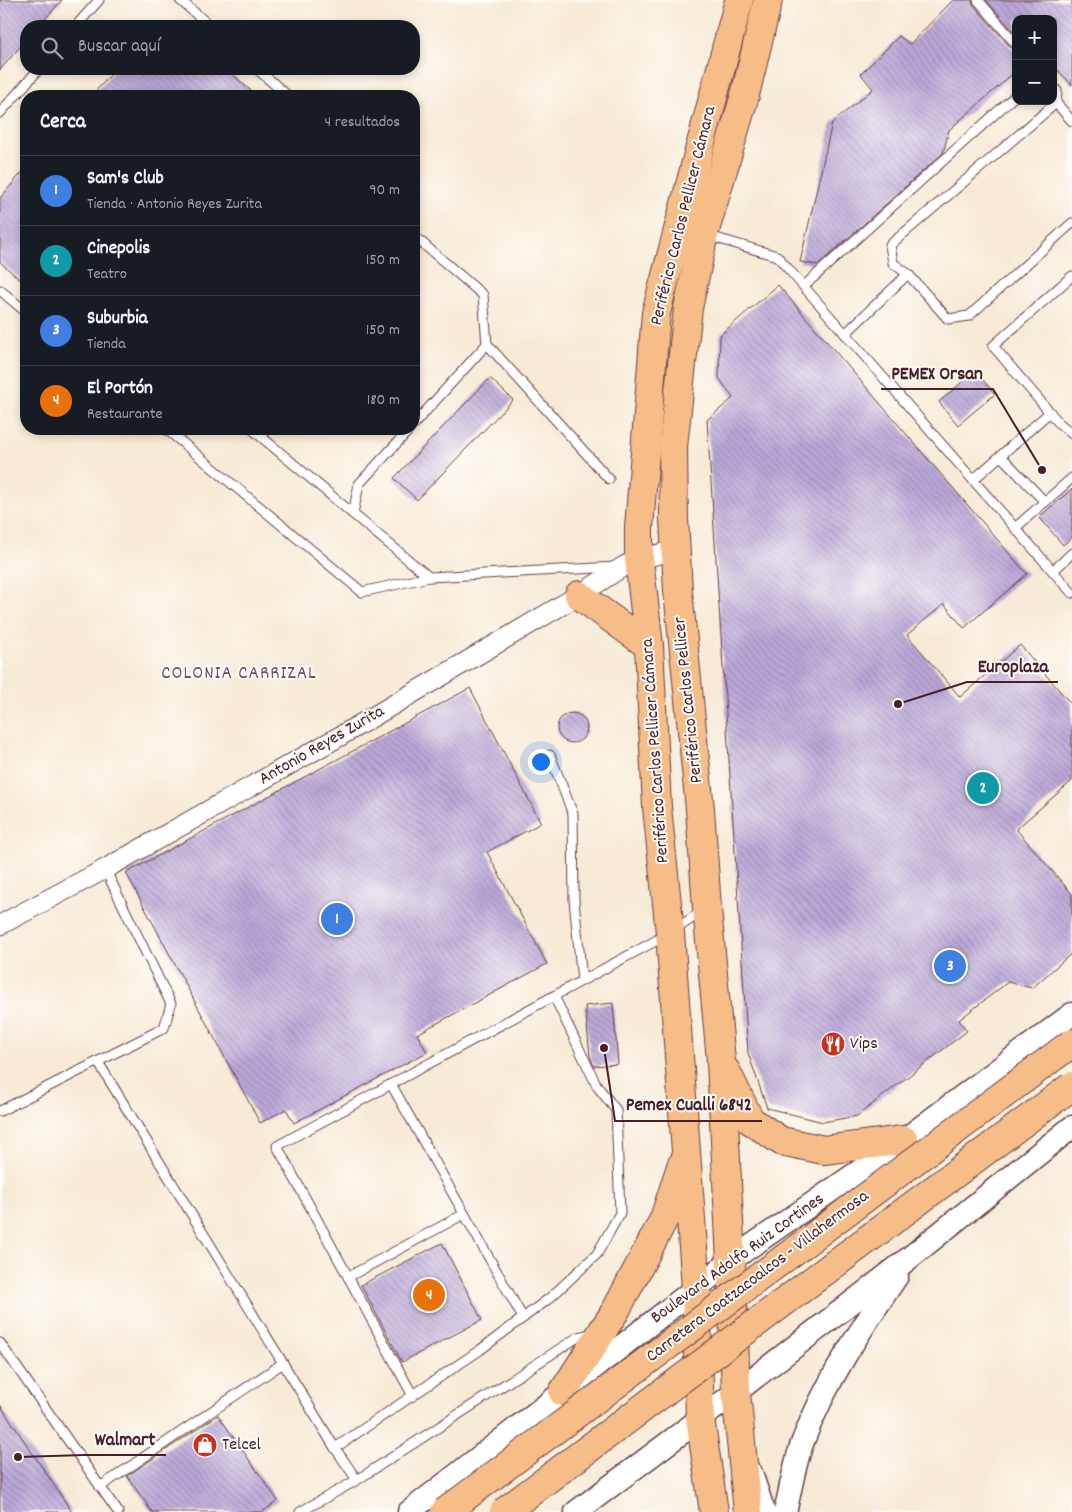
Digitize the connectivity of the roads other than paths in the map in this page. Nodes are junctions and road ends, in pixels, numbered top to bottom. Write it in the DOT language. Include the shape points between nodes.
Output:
graph roads {
  1 [pos="99,0"];
  2 [pos="180,0"];
  3 [pos="739,0"];
  4 [pos="768,0"];
  5 [pos="978,0"];
  6 [pos="81,20"];
  7 [pos="203,20"];
  8 [pos="1012,39"];
  9 [pos="34,75"];
  10 [pos="264,75"];
  11 [pos="21,90"];
  12 [pos="281,90"];
  13 [pos="20,91"];
  14 [pos="1012,99"];
  15 [pos="1057,104"];
  16 [pos="1054,105"];
  17 [pos="0,114"];
  18 [pos="1072,121"];
  19 [pos="1072,223"];
  20 [pos="691,230"];
  21 [pos="420,241"];
  22 [pos="908,274"];
  23 [pos="1072,276"];
  24 [pos="804,286"];
  25 [pos="0,290"];
  26 [pos="20,307"];
  27 [pos="845,334"];
  28 [pos="487,344"];
  29 [pos="1050,412"];
  30 [pos="420,417"];
  31 [pos="1072,434"];
  32 [pos="173,435"];
  33 [pos="259,435"];
  34 [pos="405,435"];
  35 [pos="1001,456"];
  36 [pos="1072,478"];
  37 [pos="608,479"];
  38 [pos="973,480"];
  39 [pos="1045,502"];
  40 [pos="353,514"];
  41 [pos="1015,528"];
  42 [pos="676,550"];
  43 [pos="1072,553"];
  44 [pos="632,562"];
  45 [pos="1053,570"];
  46 [pos="429,577"];
  47 [pos="678,591"];
  48 [pos="1072,592"];
  49 [pos="579,596"];
  50 [pos="649,646"];
  51 [pos="550,755"];
  52 [pos="105,869"];
  53 [pos="707,908"];
  54 [pos="0,925"];
  55 [pos="670,933"];
  56 [pos="582,980"];
  57 [pos="554,996"];
  58 [pos="1072,1014"];
  59 [pos="1072,1043"];
  60 [pos="721,1061"];
  61 [pos="98,1062"];
  62 [pos="392,1084"];
  63 [pos="1072,1086"];
  64 [pos="0,1111"];
  65 [pos="1072,1127"];
  66 [pos="904,1140"];
  67 [pos="686,1153"];
  68 [pos="464,1214"];
  69 [pos="908,1259"];
  70 [pos="732,1261"];
  71 [pos="348,1277"];
  72 [pos="696,1288"];
  73 [pos="523,1318"];
  74 [pos="602,1330"];
  75 [pos="0,1343"];
  76 [pos="283,1363"];
  77 [pos="563,1392"];
  78 [pos="736,1392"];
  79 [pos="413,1396"];
  80 [pos="700,1418"];
  81 [pos="742,1447"];
  82 [pos="335,1448"];
  83 [pos="357,1480"];
  84 [pos="100,1487"];
  85 [pos="118,1512"];
  86 [pos="300,1512"];
  87 [pos="409,1512"];
  88 [pos="445,1512"];
  89 [pos="504,1512"];
  90 [pos="576,1512"];
  91 [pos="714,1512"];
  92 [pos="748,1512"];
  93 [pos="764,1512"];
  94 [pos="785,1512"];
  1 -- 6 [label="lane"];
  2 -- 7 [label="lane"];
  3 -- 20 [label="main road, Periférico Carlos Pellicer Cámara"];
  4 -- 20 [label="main road, Periférico Carlos Pellicer Cámara" via="745,95"];
  5 -- 8 [label="lane"];
  9 -- 11 [label="lane"];
  10 -- 12 [label="lane"];
  13 -- 17 [label="lane"];
  14 -- 24 [label="lane"];
  15 -- 18 [label="lane"];
  16 -- 22 [label="lane" via="890,245 894,263"];
  19 -- 22 [label="lane" via="969,316 948,319"];
  20 -- 24 [label="lane" via="777,256"];
  20 -- 42 [label="main road, Periférico Carlos Pellicer Cámara" via="688,308 673,447"];
  20 -- 44 [label="main road, Periférico Carlos Pellicer Cámara" via="656,312 639,528"];
  21 -- 28 [label="lane" via="483,296"];
  22 -- 27 [label="lane"];
  23 -- 29 [label="lane" via="993,346"];
  24 -- 27 [label="lane"];
  25 -- 26 [label="lane"];
  27 -- 38 [label="lane"];
  28 -- 30 [label="lane"];
  28 -- 37 [label="lane"];
  29 -- 31 [label="lane"];
  29 -- 35 [label="lane"];
  32 -- 46 [label="lane" via="362,592"];
  33 -- 40 [label="lane"];
  34 -- 40 [label="lane" via="360,484"];
  35 -- 38 [label="lane"];
  35 -- 39 [label="lane"];
  36 -- 39 [label="lane"];
  38 -- 41 [label="lane"];
  39 -- 41 [label="lane"];
  40 -- 46 [label="lane"];
  41 -- 45 [label="lane"];
  42 -- 44 [label="street"];
  42 -- 47 [label="main road, Periférico Carlos Pellicer Cámara"];
  43 -- 45 [label="lane"];
  44 -- 46 [label="lane"];
  44 -- 49 [label="street, Antonio Reyes Zurita"];
  44 -- 50 [label="main road, Periférico Carlos Pellicer Cámara"];
  45 -- 48 [label="lane"];
  47 -- 53 [label="main road, Periférico Carlos Pellicer"];
  49 -- 50 [label="main road"];
  49 -- 52 [label="street, Antonio Reyes Zurita"];
  50 -- 55 [label="main road, Periférico Carlos Pellicer Cámara" via="657,807"];
  51 -- 56 [label="lane" via="573,814 574,900"];
  52 -- 54 [label="street, Antonio Reyes Zurita"];
  52 -- 61 [label="lane" via="171,1004 164,1028"];
  53 -- 55 [label="lane"];
  53 -- 60 [label="main road"];
  55 -- 56 [label="lane"];
  55 -- 67 [label="main road, Periférico Carlos Pellicer Cámara"];
  56 -- 57 [label="lane"];
  57 -- 62 [label="lane"];
  57 -- 73 [label="lane" via="597,1086 616,1110 620,1213 597,1254"];
  58 -- 66 [label="street, Boulevard Adolfo Ruiz Cortines"];
  59 -- 88 [label="main road, Carretera Coatzacoalcos - Villahermosa, bridge"];
  60 -- 66 [label="main road" via="750,1120 781,1141 824,1150"];
  60 -- 70 [label="main road"];
  61 -- 64 [label="lane"];
  61 -- 76 [label="lane"];
  62 -- 68 [label="lane"];
  62 -- 71 [label="lane" via="277,1146"];
  63 -- 89 [label="main road, Carretera Coatzacoalcos - Villahermosa, bridge"];
  65 -- 69 [label="street"];
  66 -- 70 [label="street, Boulevard Adolfo Ruiz Cortines"];
  67 -- 72 [label="main road, Periférico Carlos Pellicer Cámara"];
  67 -- 74 [label="main road" via="664,1219"];
  68 -- 71 [label="lane"];
  68 -- 73 [label="lane"];
  69 -- 78 [label="street"];
  69 -- 94 [label="street" via="826,1386 802,1443"];
  70 -- 72 [label="street, Boulevard Adolfo Ruiz Cortines"];
  70 -- 78 [label="main road"];
  71 -- 79 [label="lane"];
  72 -- 77 [label="street, Boulevard Adolfo Ruiz Cortines"];
  72 -- 80 [label="main road, Periférico Carlos Pellicer Cámara"];
  73 -- 79 [label="lane"];
  74 -- 77 [label="main road"];
  74 -- 83 [label="lane" via="578,1338"];
  75 -- 84 [label="lane"];
  76 -- 82 [label="lane"];
  76 -- 84 [label="lane"];
  77 -- 87 [label="street, Boulevard Adolfo Ruiz Cortines"];
  78 -- 80 [label="street"];
  78 -- 81 [label="main road"];
  79 -- 82 [label="lane"];
  80 -- 90 [label="street"];
  80 -- 91 [label="main road, Periférico Carlos Pellicer Cámara"];
  81 -- 92 [label="main road"];
  81 -- 93 [label="street"];
  82 -- 83 [label="lane"];
  83 -- 86 [label="lane"];
  84 -- 85 [label="lane"];
}
